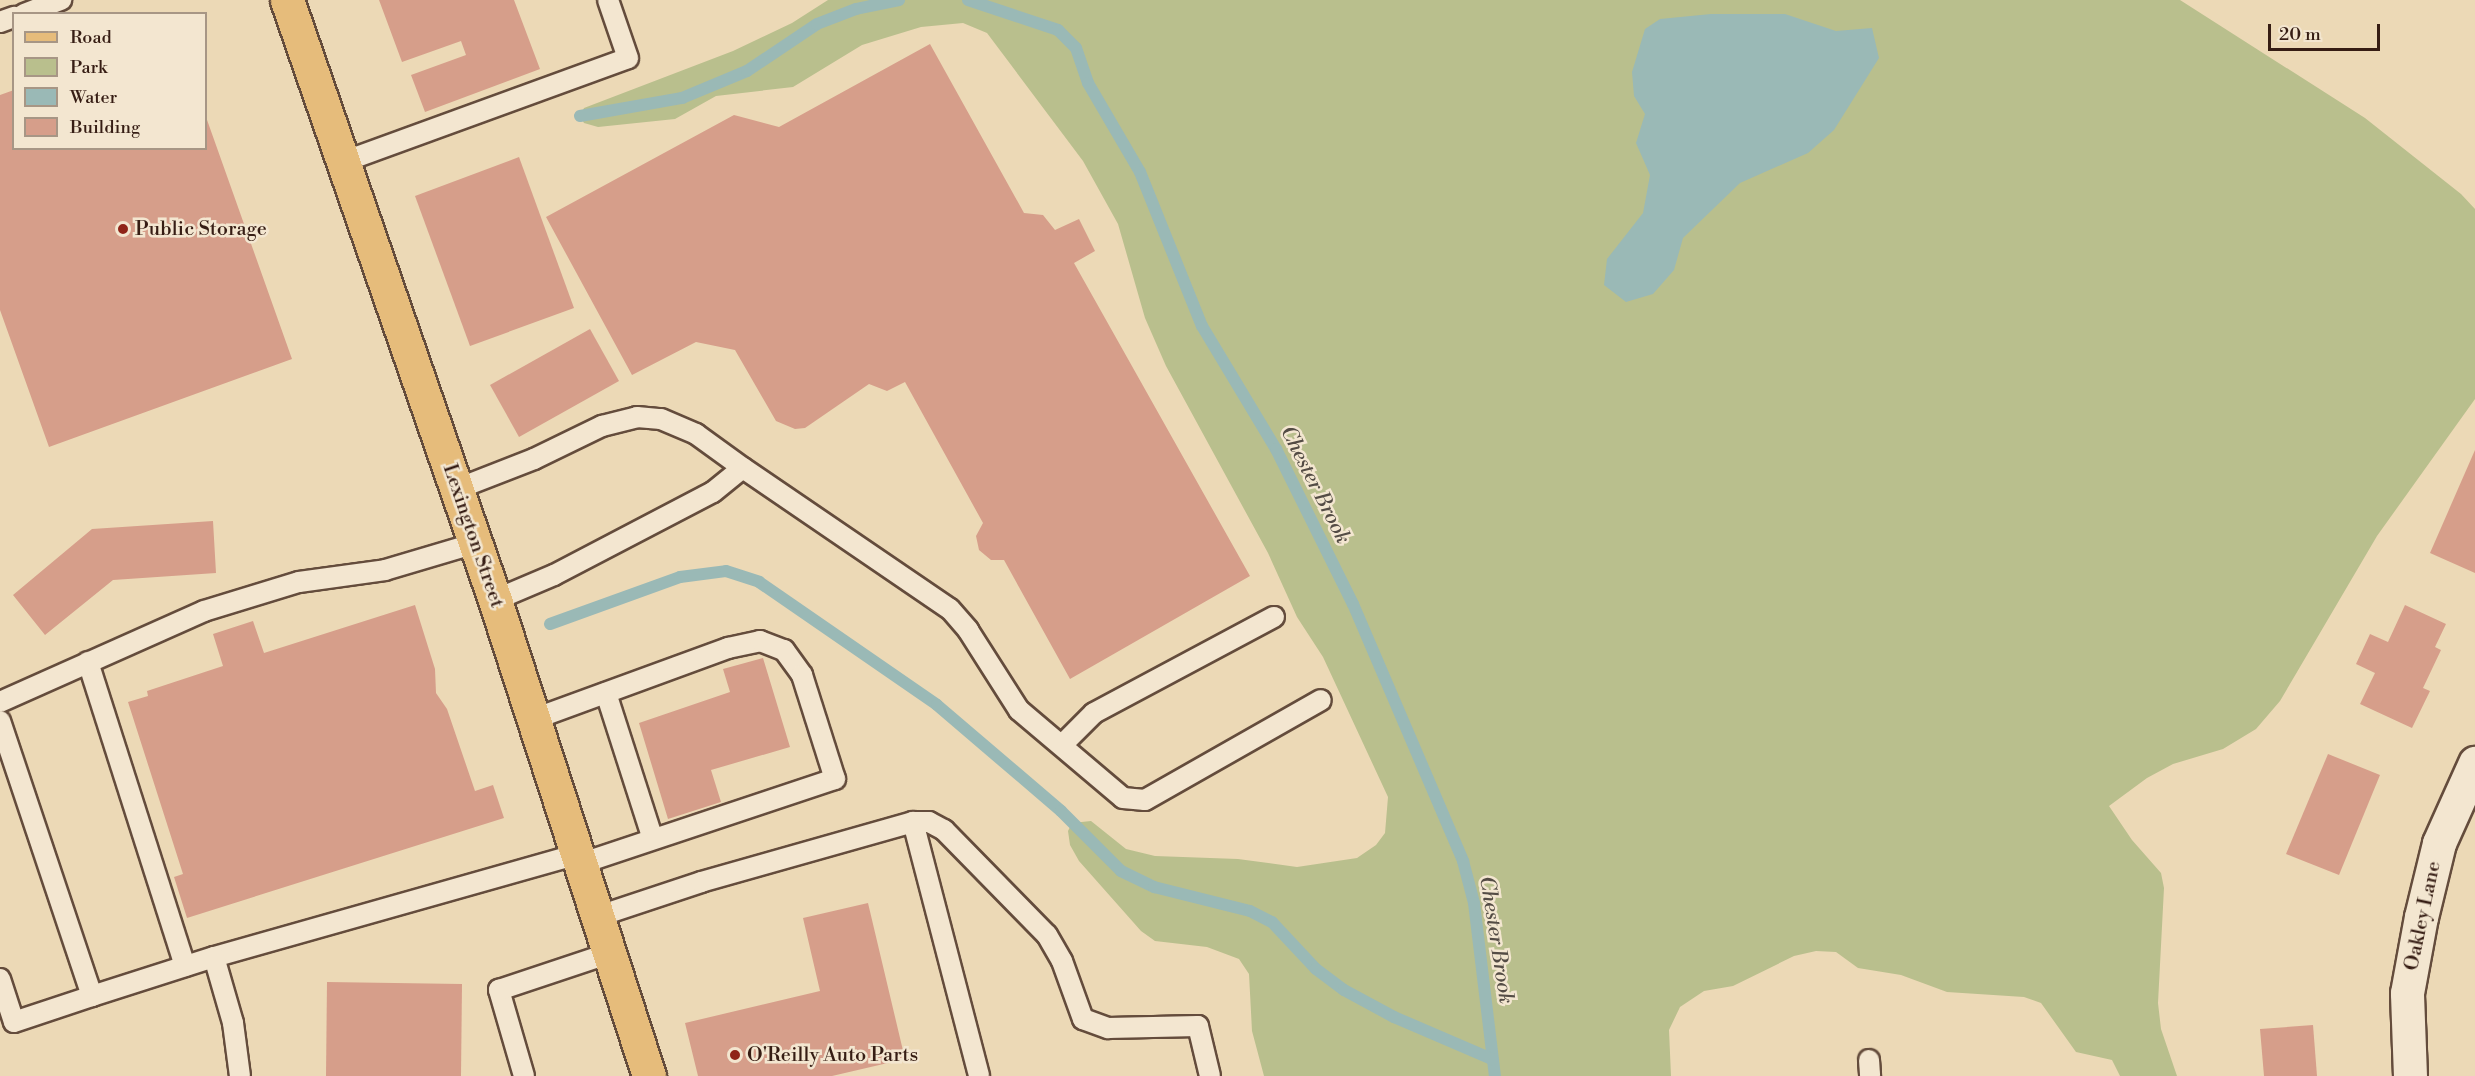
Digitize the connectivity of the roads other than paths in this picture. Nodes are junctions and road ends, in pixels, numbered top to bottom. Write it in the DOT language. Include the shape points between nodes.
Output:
graph roads {
  1 [pos="61,0"];
  2 [pos="287,0"];
  3 [pos="608,0"];
  4 [pos="29,12"];
  5 [pos="343,162"];
  6 [pos="743,468"];
  7 [pos="457,489"];
  8 [pos="476,543"];
  9 [pos="495,600"];
  10 [pos="1274,618"];
  11 [pos="88,662"];
  12 [pos="606,693"];
  13 [pos="1321,700"];
  14 [pos="0,702"];
  15 [pos="534,719"];
  16 [pos="0,721"];
  17 [pos="1062,745"];
  18 [pos="2475,763"];
  19 [pos="913,822"];
  20 [pos="654,839"];
  21 [pos="581,858"];
  22 [pos="599,916"];
  23 [pos="610,953"];
  24 [pos="214,957"];
  25 [pos="184,966"];
  26 [pos="0,980"];
  27 [pos="92,996"];
  28 [pos="240,1076"];
  29 [pos="524,1076"];
  30 [pos="649,1076"];
  31 [pos="979,1076"];
  32 [pos="1210,1076"];
  33 [pos="2410,1076"];
  1 -- 4 [label="lane"];
  2 -- 5 [label="main road, Lexington Street"];
  3 -- 5 [label="lane" via="628,58"];
  5 -- 7 [label="main road, Lexington Street"];
  6 -- 7 [label="lane" via="696,434 661,419 638,417 602,426 534,459"];
  6 -- 9 [label="lane" via="713,492 554,575"];
  6 -- 17 [label="lane" via="950,609 968,630 1010,700"];
  7 -- 8 [label="main road, Lexington Street"];
  8 -- 9 [label="main road, Lexington Street"];
  8 -- 11 [label="lane" via="385,570 322,576 204,611"];
  9 -- 15 [label="main road, Lexington Street"];
  10 -- 17 [label="lane" via="1094,713"];
  11 -- 14 [label="lane"];
  11 -- 25 [label="lane"];
  12 -- 15 [label="lane"];
  12 -- 20 [label="lane"];
  12 -- 20 [label="lane" via="728,648 760,641 784,650 802,675 835,779"];
  13 -- 17 [label="lane" via="1145,800 1123,798"];
  15 -- 21 [label="main road, Lexington Street"];
  16 -- 27 [label="lane"];
  18 -- 33 [label="street, Oakley Lane" via="2439,843 2421,917 2407,993"];
  19 -- 22 [label="lane"];
  19 -- 31 [label="lane"];
  19 -- 32 [label="lane" via="928,822 944,830 1047,935 1062,961 1083,1019 1108,1028 1198,1026"];
  20 -- 21 [label="lane"];
  21 -- 22 [label="main road, Lexington Street"];
  21 -- 24 [label="lane"];
  22 -- 23 [label="main road, Lexington Street"];
  23 -- 29 [label="lane" via="500,990"];
  23 -- 30 [label="main road, Lexington Street"];
  24 -- 25 [label="lane"];
  24 -- 28 [label="lane" via="233,1023"];
  25 -- 27 [label="lane"];
  26 -- 27 [label="lane" via="14,1022"];
}
